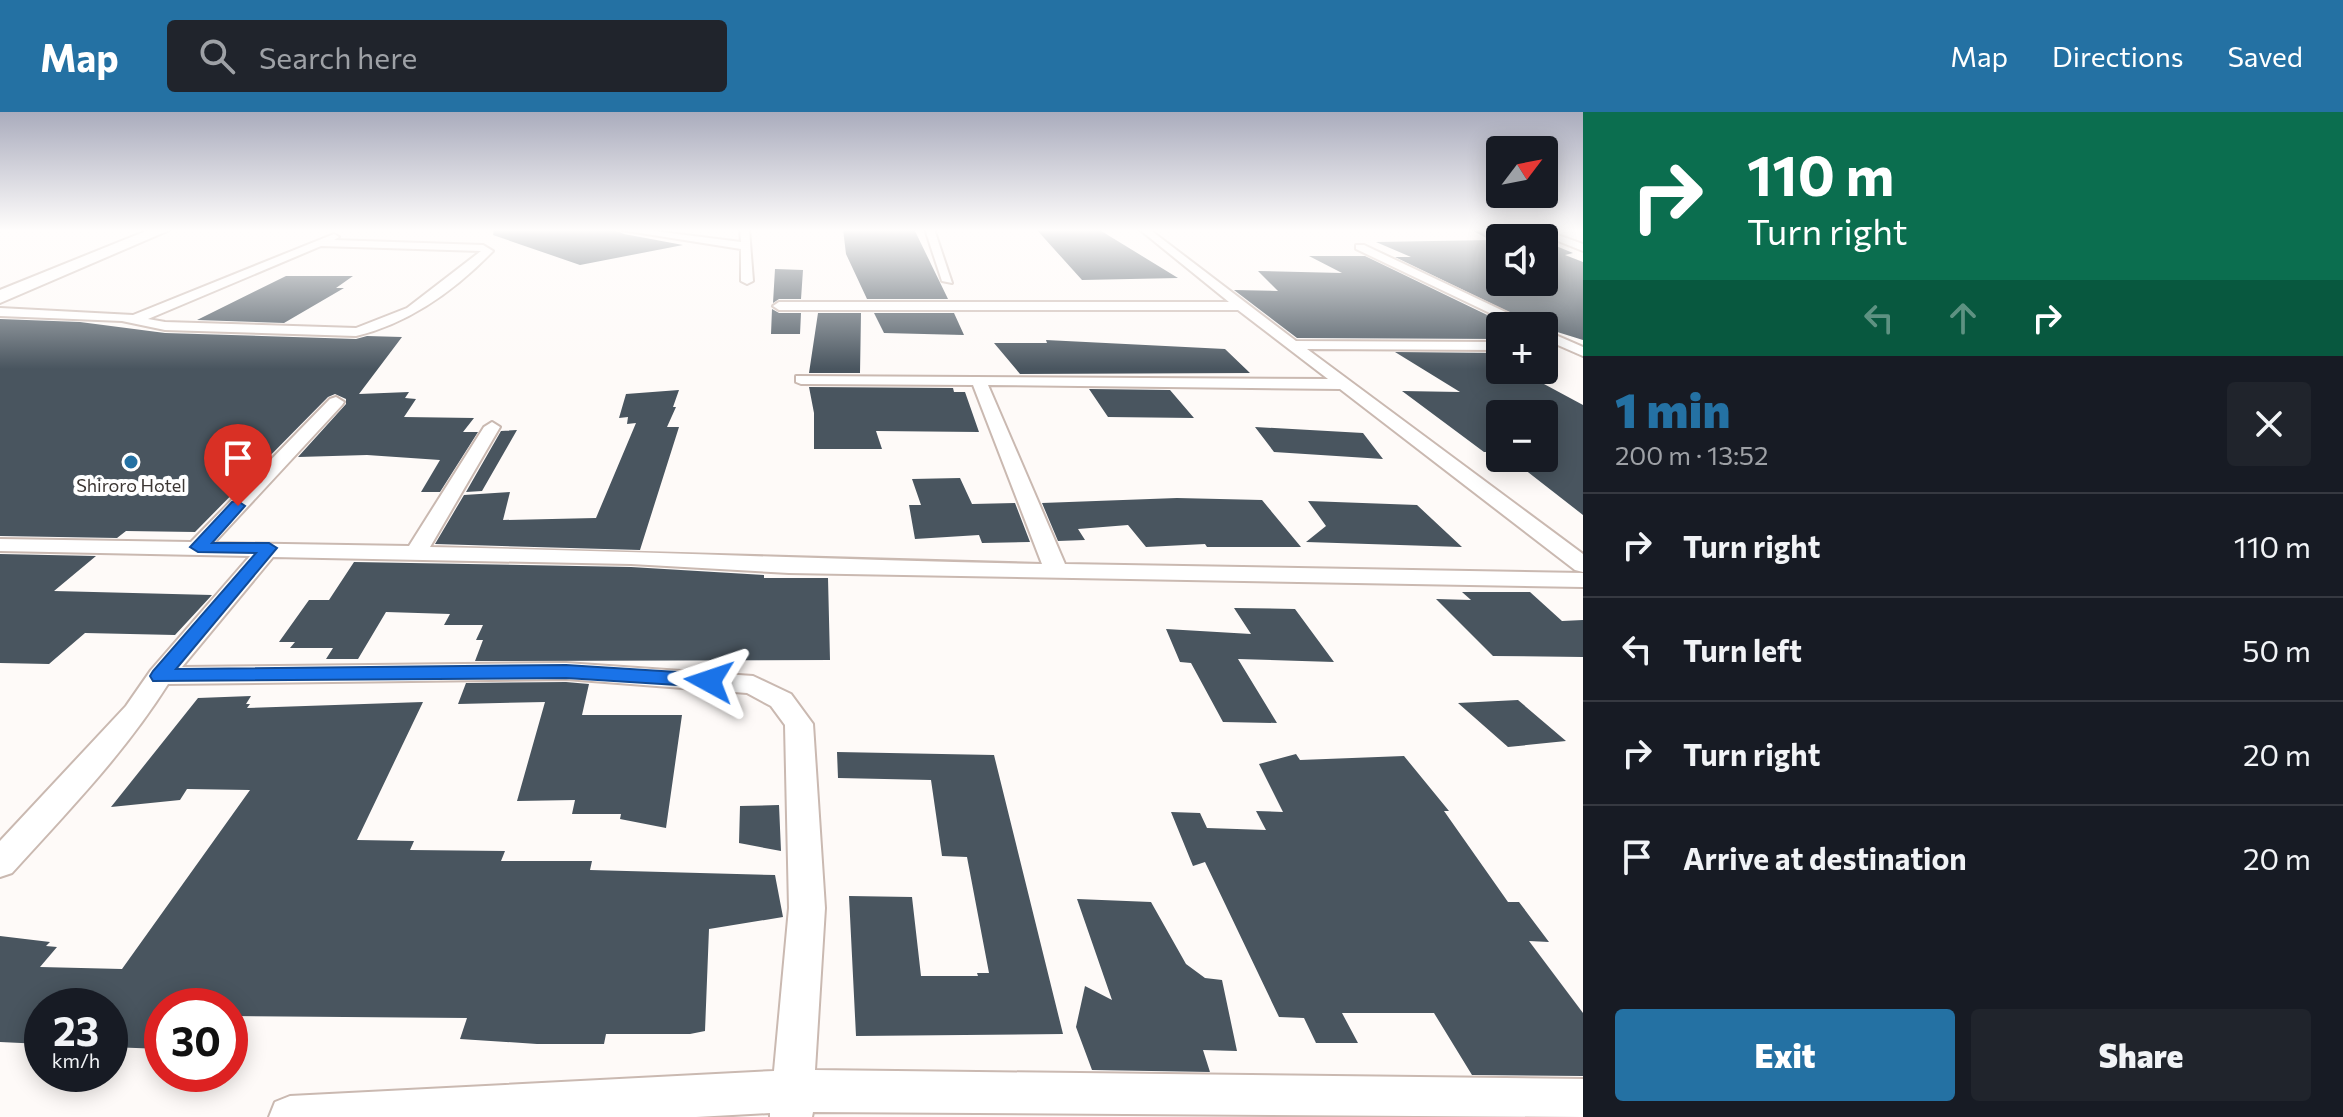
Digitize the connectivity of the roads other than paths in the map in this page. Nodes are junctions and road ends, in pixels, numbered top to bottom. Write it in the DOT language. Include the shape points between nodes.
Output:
graph roads {
  1 [pos="20,276"];
  2 [pos="51,276"];
  3 [pos="236,276"];
  4 [pos="456,276"];
  5 [pos="747,276"];
  6 [pos="946,276"];
  7 [pos="1203,276"];
  8 [pos="1421,276"];
  9 [pos="747,281"];
  10 [pos="948,281"];
  11 [pos="0,284"];
  12 [pos="0,297"];
  13 [pos="779,306"];
  14 [pos="1241,306"];
  15 [pos="0,312"];
  16 [pos="1498,312"];
  17 [pos="129,318"];
  18 [pos="1558,340"];
  19 [pos="1294,345"];
  20 [pos="1486,346"];
  21 [pos="1558,347"];
  22 [pos="1579,348"];
  23 [pos="801,379"];
  24 [pos="979,381"];
  25 [pos="1347,384"];
  26 [pos="336,402"];
  27 [pos="492,427"];
  28 [pos="0,545"];
  29 [pos="198,547"];
  30 [pos="269,548"];
  31 [pos="416,552"];
  32 [pos="1583,565"];
  33 [pos="1056,570"];
  34 [pos="1583,580"];
  35 [pos="160,676"];
  36 [pos="0,863"];
  37 [pos="1583,1100"];
  38 [pos="792,1104"];
  39 [pos="290,1117"];
  1 -- 11 [label="main road"];
  2 -- 12 [label="main road"];
  3 -- 17 [label="street"];
  4 -- 17 [label="street" via="403,318 356,332 165,326"];
  5 -- 9 [label="street"];
  6 -- 10 [label="street"];
  7 -- 14 [label="street"];
  8 -- 16 [label="street"];
  13 -- 14 [label="street"];
  14 -- 19 [label="street"];
  15 -- 17 [label="street"];
  18 -- 22 [label="street"];
  19 -- 20 [label="street"];
  19 -- 25 [label="street"];
  21 -- 22 [label="street"];
  23 -- 24 [label="street"];
  24 -- 25 [label="street"];
  24 -- 33 [label="street"];
  25 -- 32 [label="street"];
  26 -- 29 [label="street"];
  27 -- 31 [label="street"];
  28 -- 29 [label="street"];
  29 -- 30 [label="street"];
  30 -- 31 [label="street"];
  30 -- 35 [label="street"];
  31 -- 33 [label="street"];
  33 -- 34 [label="street"];
  35 -- 36 [label="street" via="136,713"];
  35 -- 38 [label="street" via="597,672 753,685 781,700 799,724 807,908"];
  37 -- 38 [label="street"];
  38 -- 39 [label="street"];
}
